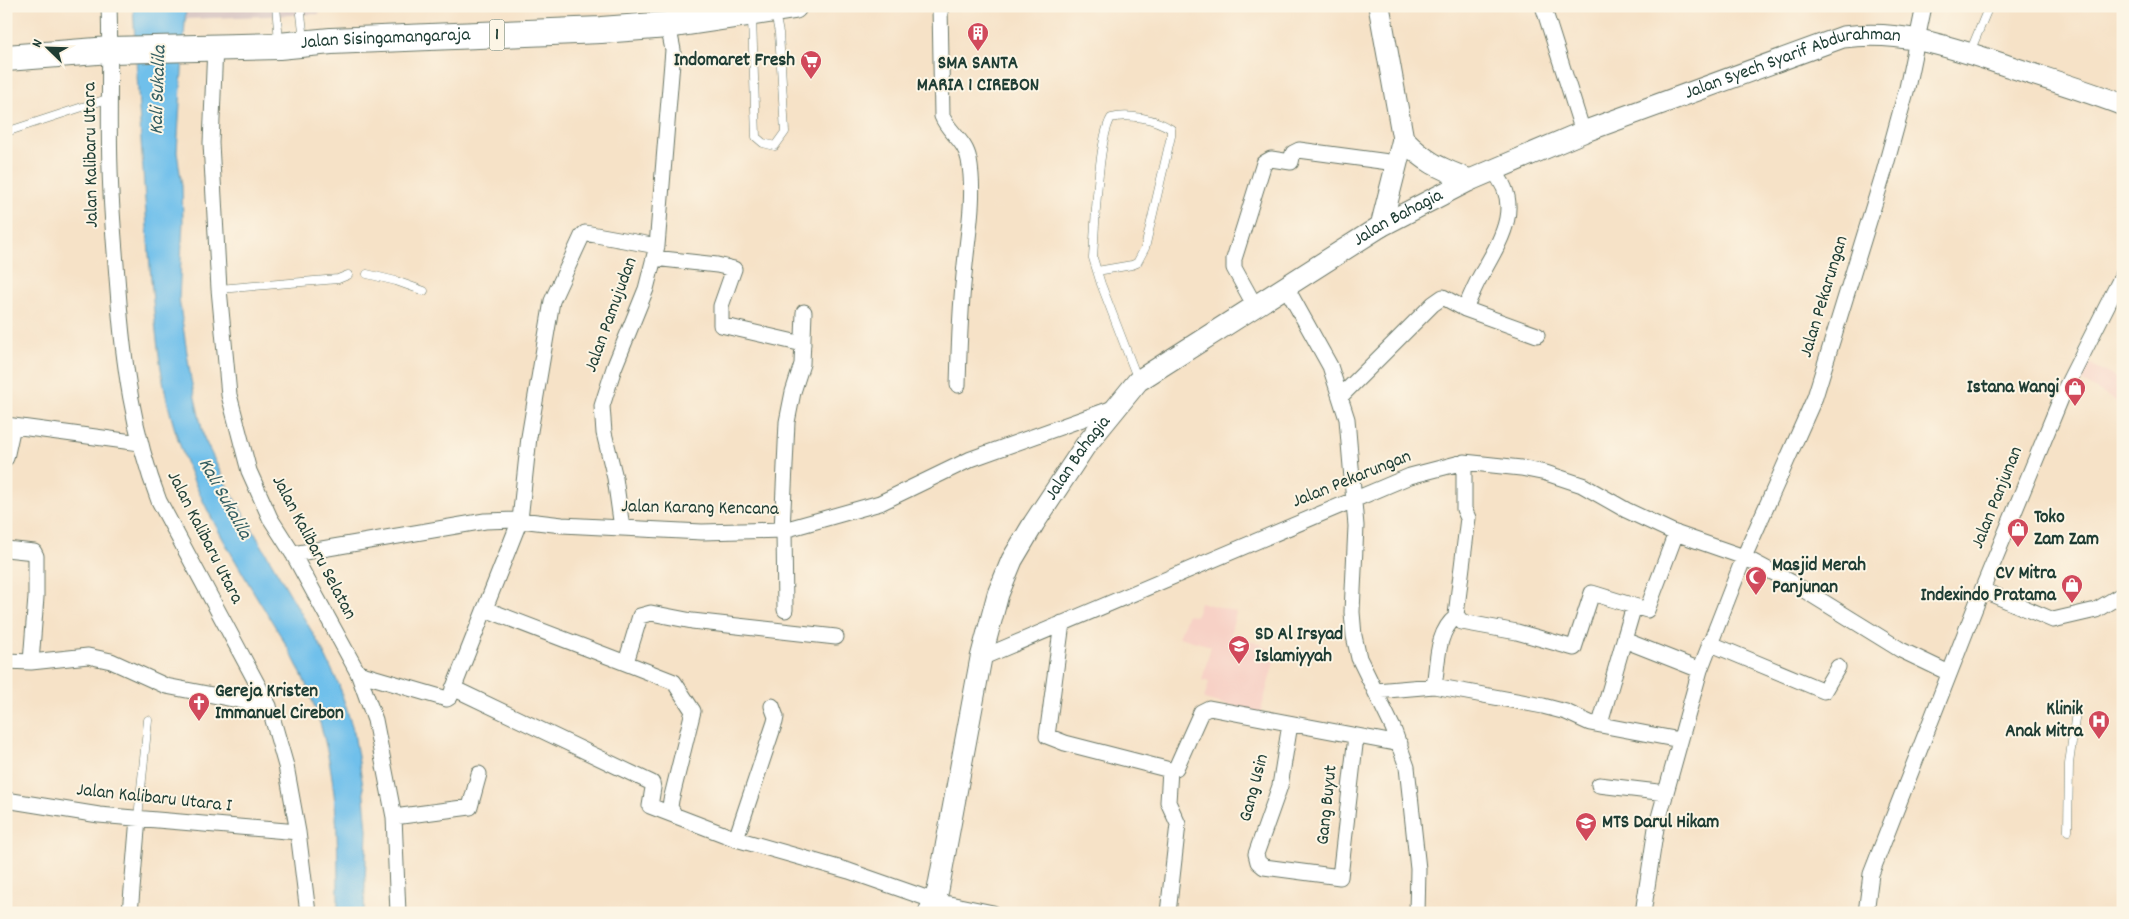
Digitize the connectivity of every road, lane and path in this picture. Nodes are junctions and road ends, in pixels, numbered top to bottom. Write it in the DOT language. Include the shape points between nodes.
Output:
graph roads {
  1 [pos="109,6"];
  2 [pos="276,6"];
  3 [pos="300,6"];
  4 [pos="940,6"];
  5 [pos="1379,6"];
  6 [pos="1543,6"];
  7 [pos="1924,6"];
  8 [pos="1989,6"];
  9 [pos="773,10"];
  10 [pos="668,25"];
  11 [pos="1917,39"];
  12 [pos="292,45"];
  13 [pos="206,46"];
  14 [pos="120,49"];
  15 [pos="1969,54"];
  16 [pos="6,58"];
  17 [pos="110,98"];
  18 [pos="2123,105"];
  19 [pos="6,132"];
  20 [pos="1583,132"];
  21 [pos="1403,139"];
  22 [pos="1396,163"];
  23 [pos="1493,171"];
  24 [pos="1470,180"];
  25 [pos="1381,226"];
  26 [pos="655,252"];
  27 [pos="1097,271"];
  28 [pos="366,274"];
  29 [pos="2123,274"];
  30 [pos="348,275"];
  31 [pos="1286,287"];
  32 [pos="219,289"];
  33 [pos="424,291"];
  34 [pos="1255,306"];
  35 [pos="1465,309"];
  36 [pos="804,312"];
  37 [pos="1537,336"];
  38 [pos="803,344"];
  39 [pos="1138,381"];
  40 [pos="958,386"];
  41 [pos="1340,396"];
  42 [pos="1116,407"];
  43 [pos="10,425"];
  44 [pos="140,443"];
  45 [pos="6,458"];
  46 [pos="1464,462"];
  47 [pos="1355,499"];
  48 [pos="520,520"];
  49 [pos="622,528"];
  50 [pos="783,530"];
  51 [pos="1676,533"];
  52 [pos="6,549"];
  53 [pos="293,554"];
  54 [pos="1744,557"];
  55 [pos="1982,590"];
  56 [pos="2123,594"];
  57 [pos="1634,606"];
  58 [pos="485,609"];
  59 [pos="785,610"];
  60 [pos="1456,617"];
  61 [pos="1062,623"];
  62 [pos="836,637"];
  63 [pos="1624,640"];
  64 [pos="1709,643"];
  65 [pos="981,658"];
  66 [pos="6,661"];
  67 [pos="31,662"];
  68 [pos="623,662"];
  69 [pos="1838,667"];
  70 [pos="1700,670"];
  71 [pos="358,673"];
  72 [pos="1949,673"];
  73 [pos="1434,686"];
  74 [pos="453,688"];
  75 [pos="1376,691"];
  76 [pos="269,706"];
  77 [pos="772,706"];
  78 [pos="2076,712"];
  79 [pos="148,720"];
  80 [pos="1290,724"];
  81 [pos="1600,724"];
  82 [pos="1356,736"];
  83 [pos="1680,740"];
  84 [pos="1400,744"];
  85 [pos="1170,770"];
  86 [pos="479,774"];
  87 [pos="1598,785"];
  88 [pos="1666,793"];
  89 [pos="7,802"];
  90 [pos="674,814"];
  91 [pos="394,817"];
  92 [pos="138,818"];
  93 [pos="2068,831"];
  94 [pos="298,832"];
  95 [pos="736,839"];
  96 [pos="1340,878"];
  97 [pos="932,907"];
  98 [pos="130,913"];
  99 [pos="308,913"];
  100 [pos="398,913"];
  101 [pos="993,913"];
  102 [pos="1168,913"];
  103 [pos="1417,913"];
  104 [pos="1642,913"];
  105 [pos="1866,913"];
  1 -- 14 [label="street, Jalan Kalibaru Utara"];
  2 -- 12 [label="lane"];
  3 -- 12 [label="lane"];
  4 -- 40 [label="street" via="942,116 945,125 962,143 970,163 971,201 962,293"];
  5 -- 21 [label="main road"];
  6 -- 20 [label="street"];
  7 -- 11 [label="street, Jalan Pekarungan"];
  8 -- 15 [label="lane"];
  9 -- 9 [label="lane" via="779,33 785,132 775,146 756,137"];
  9 -- 10 [label="highway, Jalan Sisingamangaraja / 1"];
  10 -- 12 [label="highway, Jalan Sisingamangaraja / 1"];
  10 -- 26 [label="street, Jalan Pamujudan" via="673,50"];
  11 -- 15 [label="main road, Jalan Syech Syarif Abdurahman"];
  11 -- 20 [label="main road, Jalan Syech Syarif Abdurahman" via="1870,34 1843,37"];
  11 -- 54 [label="street, Jalan Pekarungan" via="1884,172 1815,397"];
  12 -- 13 [label="highway, Jalan Sisingamangaraja / 1"];
  13 -- 14 [label="highway, Jalan Sisingamangaraja / 1"];
  13 -- 32 [label="street, Jalan Kalibaru Selatan"];
  14 -- 16 [label="highway, Jalan Sisingamangaraja / 1"];
  14 -- 17 [label="street, Jalan Kalibaru Utara"];
  15 -- 18 [label="main road, Jalan Syech Syarif Abdurahman"];
  17 -- 19 [label="lane"];
  17 -- 44 [label="street, Jalan Kalibaru Utara" via="110,169 122,348"];
  20 -- 23 [label="main road, Jalan Syech Syarif Abdurahman"];
  21 -- 22 [label="main road"];
  21 -- 24 [label="main road" via="1436,167"];
  22 -- 25 [label="main road"];
  22 -- 34 [label="street" via="1299,150 1291,162 1271,159 1264,163 1234,259 1234,268"];
  23 -- 24 [label="main road, Jalan Syech Syarif Abdurahman"];
  23 -- 35 [label="street" via="1508,195 1509,214 1500,244"];
  24 -- 25 [label="main road, Jalan Bahagia"];
  25 -- 31 [label="main road, Jalan Bahagia"];
  26 -- 38 [label="street" via="734,269 721,306 721,325"];
  26 -- 48 [label="street" via="585,233 582,236 550,308 529,437"];
  26 -- 49 [label="street, Jalan Pamujudan" via="646,289 602,406"];
  27 -- 27 [label="lane" via="1093,258 1105,127 1111,118 1120,115 1161,122 1171,129 1171,136 1145,248 1137,263"];
  27 -- 39 [label="lane"];
  28 -- 33 [label="lane"];
  29 -- 55 [label="street, Jalan Panjunan" via="2074,374"];
  30 -- 32 [label="lane" via="338,279"];
  31 -- 34 [label="main road, Jalan Bahagia"];
  31 -- 41 [label="street" via="1328,361"];
  32 -- 53 [label="street, Jalan Kalibaru Selatan" via="229,395 243,448 270,518"];
  34 -- 39 [label="main road, Jalan Bahagia"];
  35 -- 37 [label="street"];
  35 -- 41 [label="street" via="1443,297"];
  36 -- 38 [label="street"];
  38 -- 50 [label="street" via="802,364 787,422"];
  39 -- 42 [label="main road, Jalan Bahagia"];
  41 -- 47 [label="street" via="1347,419"];
  42 -- 50 [label="street, Jalan Karang Kencana" via="970,459 880,503"];
  42 -- 65 [label="main road, Jalan Bahagia" via="1085,446 1012,560 998,594"];
  43 -- 44 [label="street"];
  43 -- 45 [label="street"];
  44 -- 76 [label="street, Jalan Kalibaru Utara" via="159,500"];
  46 -- 47 [label="street, Jalan Pekarungan" via="1410,476"];
  46 -- 51 [label="street, Jalan Pekarungan" via="1521,468 1582,485"];
  46 -- 60 [label="street" via="1464,509 1468,518"];
  47 -- 61 [label="street, Jalan Pekarungan"];
  47 -- 75 [label="street" via="1352,612 1359,658"];
  48 -- 49 [label="street, Jalan Karang Kencana"];
  48 -- 53 [label="street, Jalan Karang Kencana" via="485,520"];
  48 -- 58 [label="street"];
  49 -- 50 [label="street, Jalan Karang Kencana" via="702,532"];
  50 -- 59 [label="street"];
  51 -- 54 [label="street, Jalan Pekarungan"];
  51 -- 57 [label="street" via="1647,610"];
  52 -- 67 [label="street" via="34,552 36,556"];
  53 -- 71 [label="street, Jalan Kalibaru Selatan"];
  54 -- 64 [label="street, Jalan Pekarungan"];
  54 -- 72 [label="street" via="1901,650"];
  55 -- 56 [label="street" via="2052,620 2096,610"];
  55 -- 72 [label="street, Jalan Panjunan"];
  57 -- 60 [label="street" via="1592,593 1574,648 1517,632 1462,622"];
  57 -- 63 [label="street"];
  58 -- 68 [label="street"];
  58 -- 74 [label="street"];
  60 -- 73 [label="street" via="1441,637"];
  61 -- 65 [label="street, Jalan Pekarungan"];
  61 -- 85 [label="street" via="1048,736"];
  62 -- 68 [label="street" via="692,621 647,612 640,616 627,659"];
  63 -- 70 [label="street"];
  63 -- 81 [label="street"];
  64 -- 69 [label="street" via="1824,691"];
  64 -- 70 [label="street, Jalan Pekarungan"];
  65 -- 97 [label="main road, Jalan Bahagia"];
  66 -- 67 [label="street"];
  67 -- 76 [label="street" via="88,656 111,661 166,686"];
  68 -- 90 [label="street" via="674,682 693,711 671,800"];
  70 -- 83 [label="street, Jalan Pekarungan"];
  71 -- 74 [label="street" via="447,699"];
  71 -- 91 [label="street, Jalan Kalibaru Selatan" via="375,720"];
  72 -- 105 [label="street, Jalan Panjunan" via="1871,874"];
  73 -- 75 [label="street"];
  73 -- 81 [label="street" via="1543,706"];
  74 -- 90 [label="street" via="652,783 650,806"];
  75 -- 84 [label="street"];
  76 -- 94 [label="street, Jalan Kalibaru Utara" via="286,766"];
  77 -- 95 [label="street" via="775,722"];
  78 -- 93 [label="lane" via="2069,764"];
  79 -- 92 [label="lane"];
  80 -- 82 [label="street"];
  80 -- 85 [label="street" via="1207,709 1202,712 1176,768"];
  80 -- 96 [label="street, Gang Usin" via="1280,786 1257,851 1258,862 1264,867"];
  81 -- 83 [label="street"];
  82 -- 84 [label="street"];
  82 -- 96 [label="street, Gang Buyut"];
  83 -- 88 [label="street, Jalan Pekarungan"];
  84 -- 103 [label="street" via="1407,767 1418,869"];
  85 -- 102 [label="street" via="1168,802 1178,824"];
  86 -- 91 [label="street" via="470,807"];
  87 -- 88 [label="street"];
  88 -- 104 [label="street, Jalan Pekarungan" via="1656,828"];
  89 -- 92 [label="street, Jalan Kalibaru Utara I"];
  90 -- 95 [label="street"];
  91 -- 100 [label="street, Jalan Kalibaru Selatan"];
  92 -- 94 [label="street, Jalan Kalibaru Utara I"];
  92 -- 98 [label="street"];
  94 -- 99 [label="street, Jalan Kalibaru Utara"];
  95 -- 97 [label="street" via="849,871"];
  97 -- 101 [label="street"];
}
